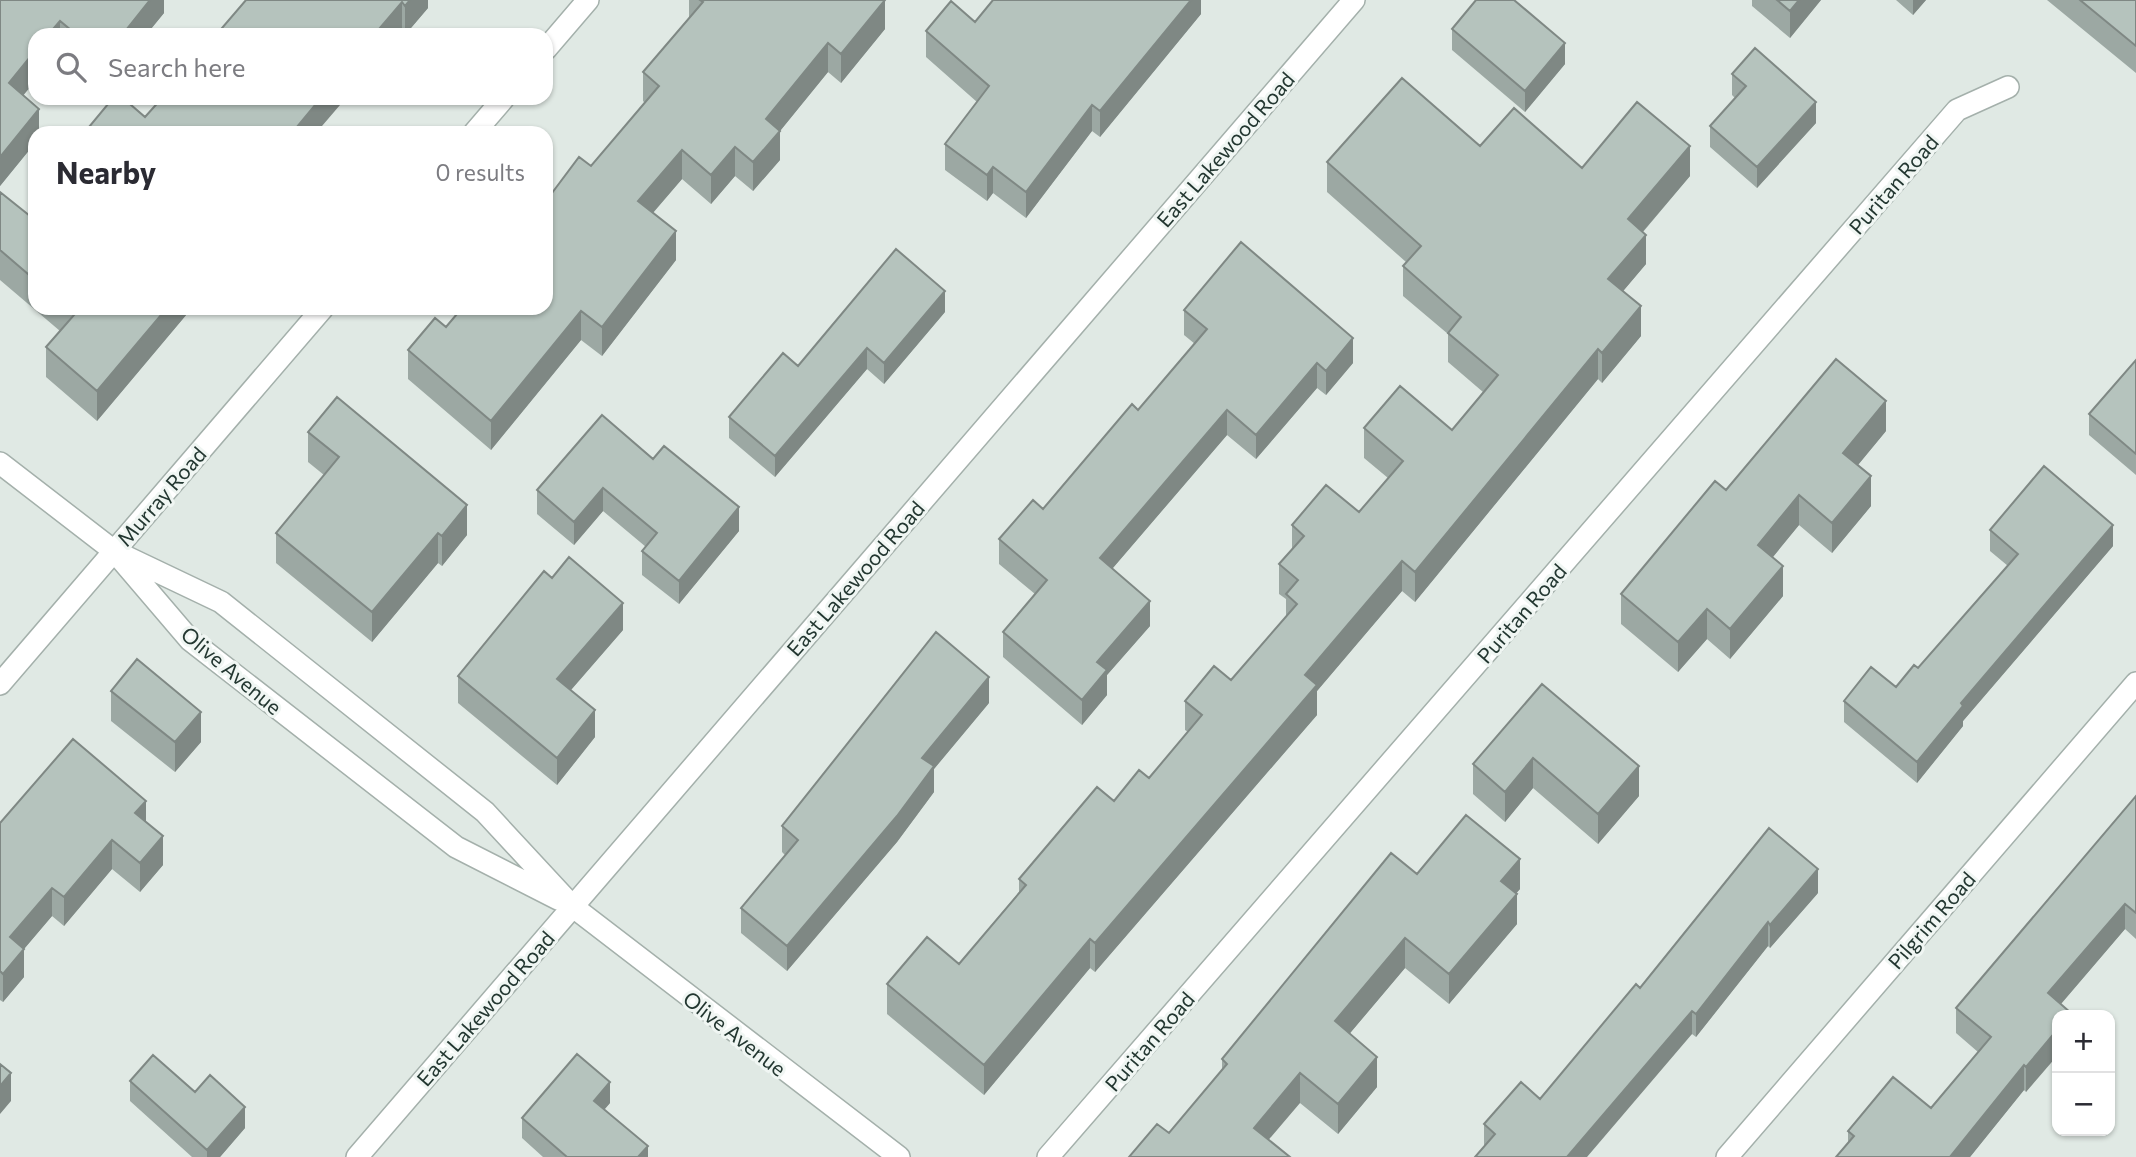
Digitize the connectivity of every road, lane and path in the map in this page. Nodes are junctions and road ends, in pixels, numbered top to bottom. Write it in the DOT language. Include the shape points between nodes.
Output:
graph roads {
  1 [pos="589,0"];
  2 [pos="1354,0"];
  3 [pos="553,41"];
  4 [pos="2008,87"];
  5 [pos="498,105"];
  6 [pos="480,126"];
  7 [pos="317,315"];
  8 [pos="0,463"];
  9 [pos="114,551"];
  10 [pos="2136,683"];
  11 [pos="0,684"];
  12 [pos="572,906"];
  13 [pos="357,1157"];
  14 [pos="899,1157"];
  15 [pos="1048,1157"];
  16 [pos="1727,1157"];
  1 -- 3 [label="street"];
  2 -- 12 [label="street, East Lakewood Road"];
  4 -- 15 [label="street, Puritan Road" via="1957,110"];
  5 -- 6 [label="street"];
  7 -- 9 [label="street, Murray Road"];
  8 -- 9 [label="street"];
  9 -- 11 [label="street, Murray Road"];
  9 -- 12 [label="street, Olive Avenue" via="221,602 485,812"];
  9 -- 12 [label="street, Olive Avenue" via="190,640 456,847"];
  10 -- 16 [label="street, Pilgrim Road"];
  12 -- 13 [label="street, East Lakewood Road"];
  12 -- 14 [label="street, Olive Avenue"];
}
